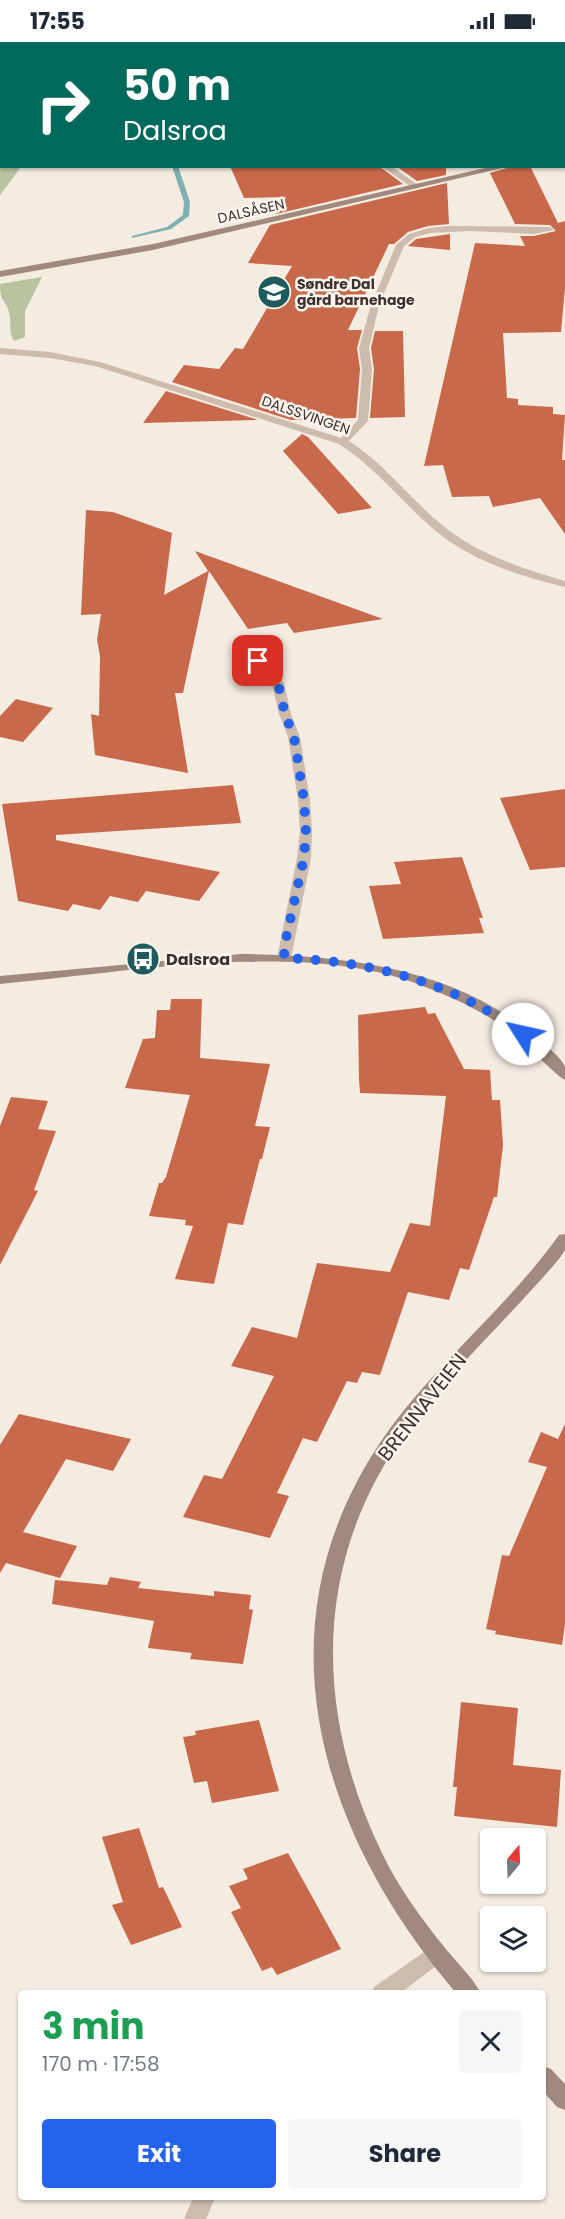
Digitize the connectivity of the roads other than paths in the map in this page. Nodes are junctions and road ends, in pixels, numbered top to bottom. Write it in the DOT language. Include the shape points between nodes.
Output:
graph roads {
  1 [pos="388,168"];
  2 [pos="498,168"];
  3 [pos="417,187"];
  4 [pos="550,230"];
  5 [pos="0,274"];
  6 [pos="0,351"];
  7 [pos="343,442"];
  8 [pos="565,584"];
  9 [pos="258,661"];
  10 [pos="284,958"];
  11 [pos="0,980"];
  12 [pos="565,1076"];
  13 [pos="565,1239"];
  14 [pos="437,1954"];
  15 [pos="388,1990"];
  16 [pos="468,1990"];
  17 [pos="546,2079"];
  18 [pos="565,2100"];
  19 [pos="203,2200"];
  20 [pos="195,2219"];
  1 -- 3 [label="street"];
  2 -- 3 [label="street, DALSÅSEN"];
  3 -- 5 [label="street, DALSÅSEN" via="153,247"];
  4 -- 7 [label="street" via="450,229 405,239 375,305 364,348 367,369 363,421"];
  6 -- 7 [label="street, DALSSVINGEN" via="97,364"];
  7 -- 8 [label="street, DALSSVINGEN" via="369,458 437,528 458,542 499,562"];
  9 -- 10 [label="street" via="278,683 294,737 304,800 304,858"];
  10 -- 11 [label="street"];
  10 -- 12 [label="street" via="374,967 442,987 504,1020 537,1046"];
  13 -- 14 [label="street, BRENNAVEIEN" via="400,1427 354,1504 334,1557 324,1652 326,1690 347,1792 374,1858 406,1913"];
  14 -- 15 [label="street"];
  14 -- 16 [label="street, BRENNAVEIEN"];
  17 -- 18 [label="street"];
  19 -- 20 [label="street"];
}
